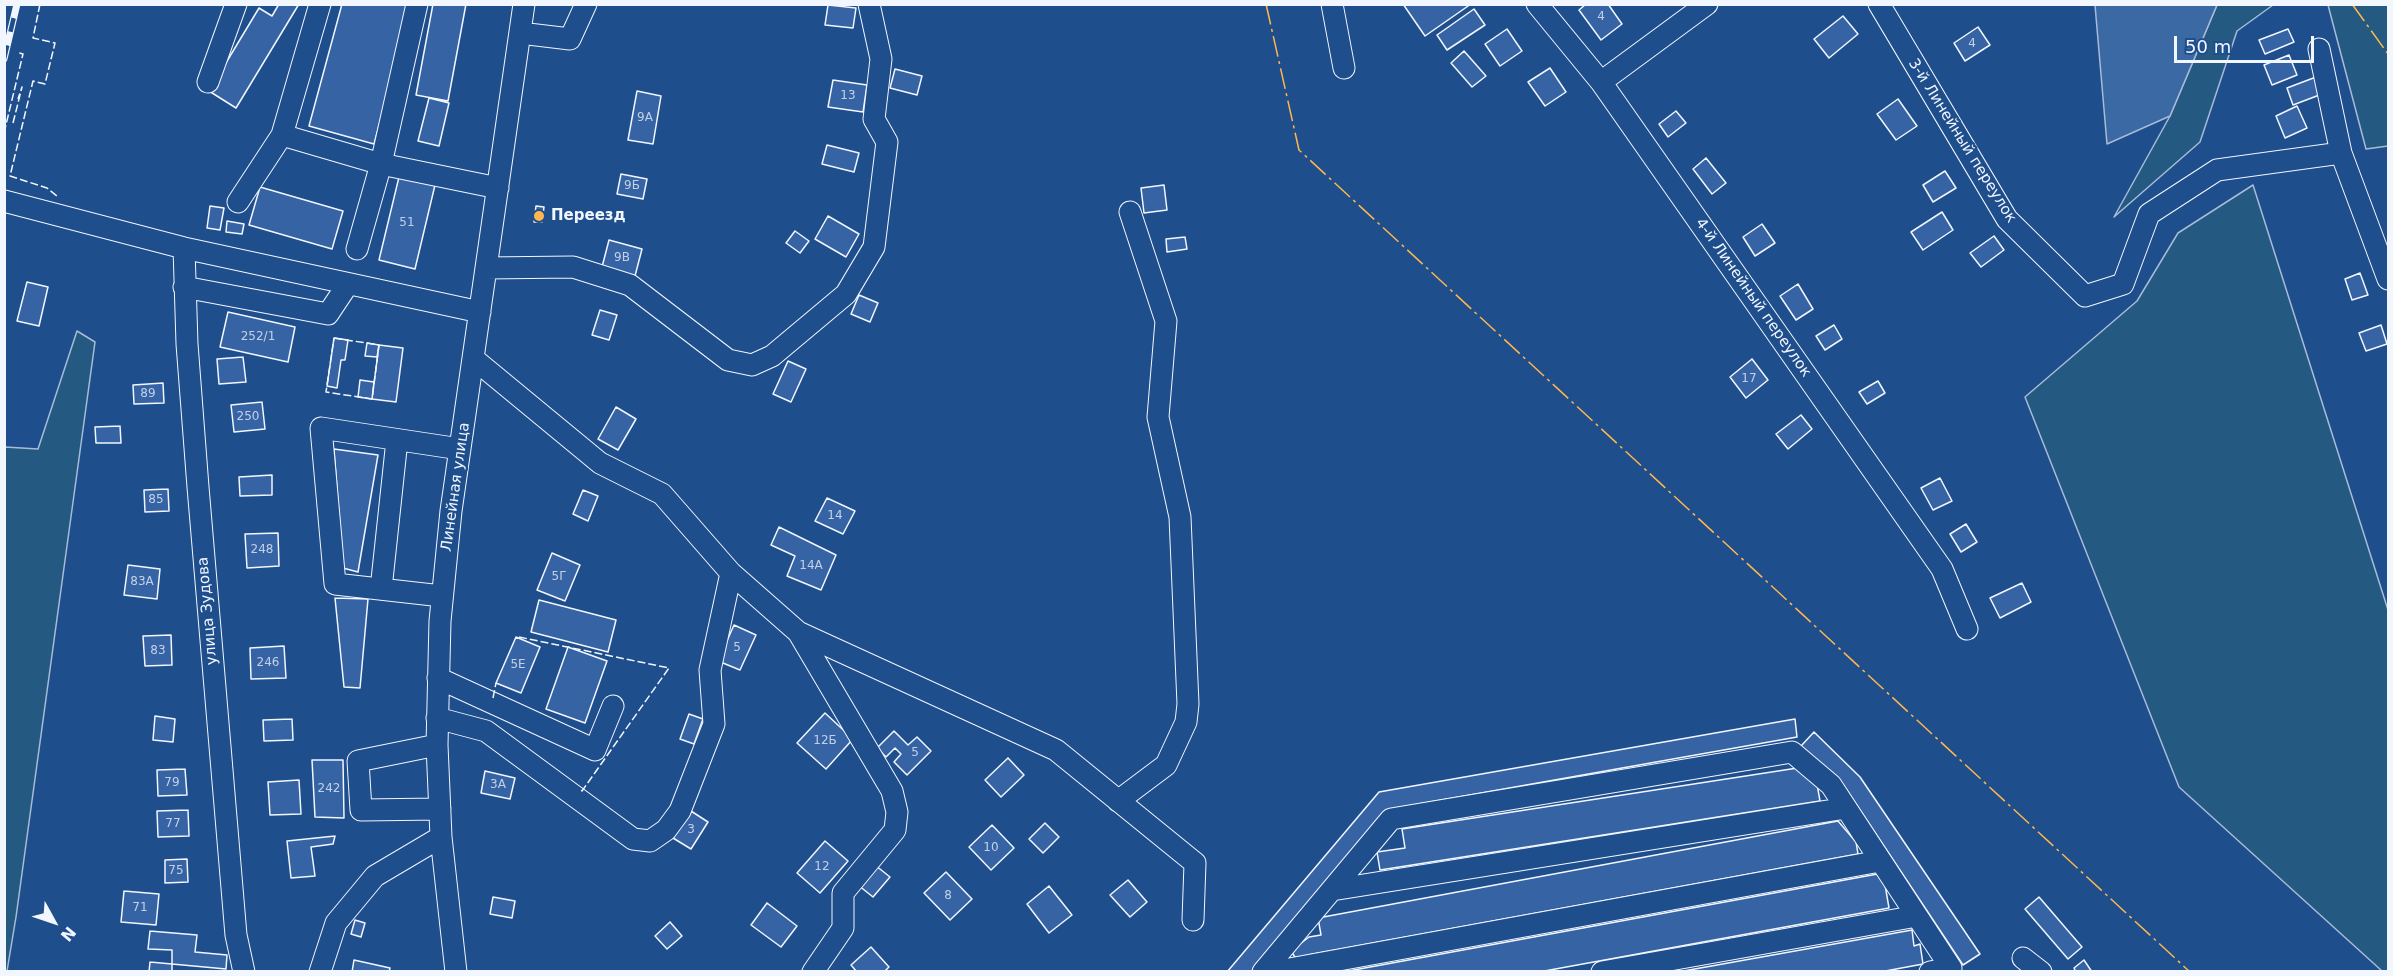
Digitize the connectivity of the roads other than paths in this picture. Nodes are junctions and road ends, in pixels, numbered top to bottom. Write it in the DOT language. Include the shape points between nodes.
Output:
graph roads {
  1 [pos="236,4"];
  2 [pos="320,4"];
  3 [pos="417,4"];
  4 [pos="524,4"];
  5 [pos="586,4"];
  6 [pos="869,4"];
  7 [pos="1332,4"];
  8 [pos="1537,4"];
  9 [pos="1707,4"];
  10 [pos="1879,4"];
  11 [pos="520,33"];
  12 [pos="2319,49"];
  13 [pos="1344,68"];
  14 [pos="208,82"];
  15 [pos="1601,82"];
  16 [pos="282,135"];
  17 [pos="2341,153"];
  18 [pos="381,164"];
  19 [pos="498,188"];
  20 [pos="4,201"];
  21 [pos="238,202"];
  22 [pos="1131,212"];
  23 [pos="184,249"];
  24 [pos="357,249"];
  25 [pos="486,268"];
  26 [pos="2388,279"];
  27 [pos="348,284"];
  28 [pos="184,287"];
  29 [pos="480,312"];
  30 [pos="474,359"];
  31 [pos="397,440"];
  32 [pos="460,449"];
  33 [pos="731,573"];
  34 [pos="381,589"];
  35 [pos="442,596"];
  36 [pos="1967,628"];
  37 [pos="798,632"];
  38 [pos="438,678"];
  39 [pos="614,706"];
  40 [pos="437,718"];
  41 [pos="437,745"];
  42 [pos="1118,801"];
  43 [pos="1846,808"];
  44 [pos="440,809"];
  45 [pos="441,837"];
  46 [pos="1880,861"];
  47 [pos="1332,890"];
  48 [pos="1917,916"];
  49 [pos="1193,920"];
  50 [pos="2023,958"];
  51 [pos="244,972"];
  52 [pos="320,972"];
  53 [pos="456,972"];
  54 [pos="813,972"];
  55 [pos="1263,972"];
  56 [pos="1273,972"];
  57 [pos="1602,972"];
  58 [pos="1930,972"];
  59 [pos="2041,972"];
  1 -- 14 [label="street"];
  2 -- 16 [label="street"];
  3 -- 18 [label="street"];
  4 -- 11 [label="street, Линейная улица"];
  5 -- 11 [label="street" via="570,39"];
  6 -- 25 [label="street" via="881,59 874,119 887,142 874,247 846,294 772,356 752,365 728,360 630,285 573,267"];
  7 -- 13 [label="street"];
  8 -- 15 [label="street, 4-й Линейный переулок"];
  9 -- 15 [label="street"];
  10 -- 17 [label="street, 3-й Линейный переулок" via="2007,219 2085,296 2123,284 2149,214 2217,170"];
  11 -- 19 [label="street, Линейная улица"];
  12 -- 17 [label="street"];
  15 -- 36 [label="street, 4-й Линейный переулок" via="1942,569"];
  16 -- 18 [label="street"];
  16 -- 21 [label="street"];
  17 -- 26 [label="street"];
  18 -- 19 [label="street"];
  18 -- 24 [label="street"];
  19 -- 25 [label="street, Линейная улица"];
  20 -- 23 [label="street"];
  22 -- 42 [label="street" via="1166,321 1158,417 1180,517 1188,704 1186,722 1166,765"];
  23 -- 27 [label="street"];
  23 -- 28 [label="street, улица Зудова"];
  25 -- 29 [label="street, Линейная улица"];
  27 -- 28 [label="street" via="328,314"];
  27 -- 29 [label="street"];
  28 -- 51 [label="street, улица Зудова" via="235,923"];
  29 -- 30 [label="street, Линейная улица"];
  30 -- 32 [label="street, Линейная улица"];
  30 -- 33 [label="street" via="600,463 662,494"];
  31 -- 32 [label="street"];
  31 -- 34 [label="street"];
  31 -- 34 [label="street" via="321,428 335,584"];
  32 -- 35 [label="street, Линейная улица"];
  33 -- 37 [label="street"];
  33 -- 40 [label="street" via="710,670 714,724 680,811 666,831 650,841 633,839 486,731"];
  34 -- 35 [label="street"];
  35 -- 38 [label="street, Линейная улица"];
  37 -- 42 [label="street" via="1056,750"];
  37 -- 54 [label="street" via="892,791 897,812 895,830 843,893 843,928"];
  38 -- 39 [label="street" via="594,750"];
  38 -- 40 [label="street, Линейная улица"];
  40 -- 41 [label="street, Линейная улица"];
  41 -- 44 [label="street, Линейная улица"];
  41 -- 44 [label="street" via="358,762 361,810"];
  42 -- 49 [label="street" via="1195,862"];
  43 -- 46 [label="street"];
  43 -- 47 [label="street"];
  43 -- 47 [label="street" via="1830,785 1792,752 1391,819"];
  44 -- 45 [label="street, Линейная улица"];
  45 -- 52 [label="street" via="375,876 336,923"];
  45 -- 53 [label="street, Линейная улица"];
  46 -- 48 [label="street"];
  46 -- 56 [label="street"];
  47 -- 55 [label="street"];
  48 -- 57 [label="street"];
  48 -- 58 [label="street" via="1950,968"];
  50 -- 59 [label="street"];
}
